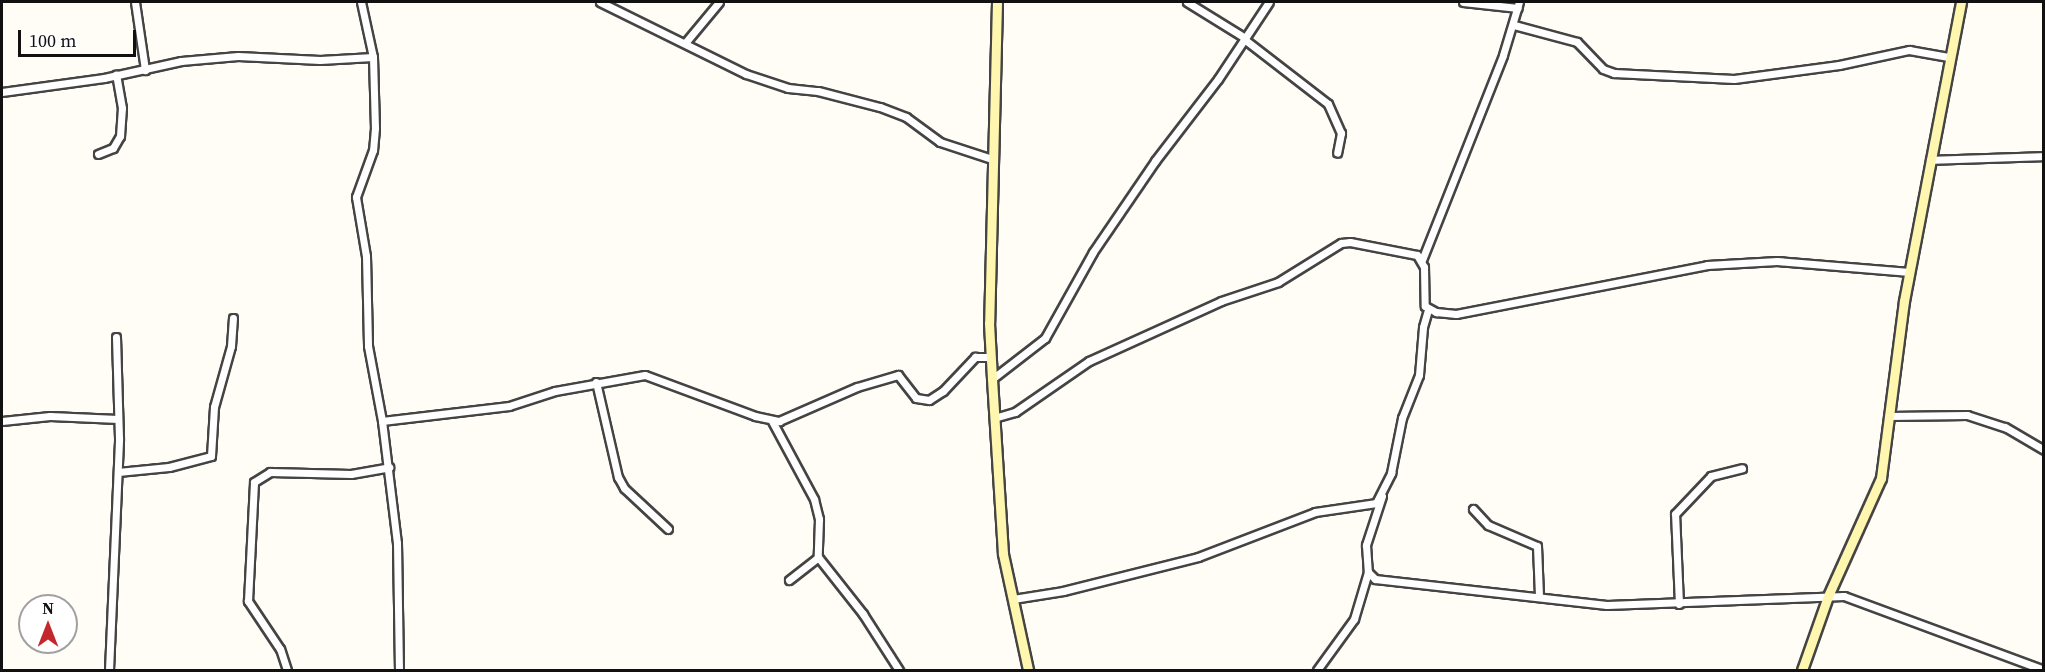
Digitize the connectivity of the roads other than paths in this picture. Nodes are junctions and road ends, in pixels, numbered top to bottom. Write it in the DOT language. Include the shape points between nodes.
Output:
graph roads {
  1 [pos="135,2"];
  2 [pos="361,2"];
  3 [pos="600,2"];
  4 [pos="719,2"];
  5 [pos="997,2"];
  6 [pos="1187,2"];
  7 [pos="1269,2"];
  8 [pos="1463,2"];
  9 [pos="1961,2"];
  10 [pos="1519,5"];
  11 [pos="1514,25"];
  12 [pos="1244,39"];
  13 [pos="685,43"];
  14 [pos="373,57"];
  15 [pos="1948,57"];
  16 [pos="145,70"];
  17 [pos="116,75"];
  18 [pos="2,92"];
  19 [pos="1336,153"];
  20 [pos="98,154"];
  21 [pos="2043,156"];
  22 [pos="992,159"];
  23 [pos="1930,160"];
  24 [pos="1422,260"];
  25 [pos="1910,272"];
  26 [pos="1428,310"];
  27 [pos="233,318"];
  28 [pos="116,337"];
  29 [pos="991,357"];
  30 [pos="992,379"];
  31 [pos="596,382"];
  32 [pos="1889,416"];
  33 [pos="994,418"];
  34 [pos="118,419"];
  35 [pos="2,421"];
  36 [pos="382,421"];
  37 [pos="772,422"];
  38 [pos="2043,450"];
  39 [pos="388,467"];
  40 [pos="1742,468"];
  41 [pos="118,472"];
  42 [pos="1382,496"];
  43 [pos="1352,508"];
  44 [pos="1473,509"];
  45 [pos="1375,518"];
  46 [pos="668,529"];
  47 [pos="818,557"];
  48 [pos="1368,572"];
  49 [pos="789,580"];
  50 [pos="1539,595"];
  51 [pos="1828,596"];
  52 [pos="1012,599"];
  53 [pos="1679,604"];
  54 [pos="109,670"];
  55 [pos="287,670"];
  56 [pos="399,670"];
  57 [pos="899,670"];
  58 [pos="1028,670"];
  59 [pos="1317,670"];
  60 [pos="1802,670"];
  61 [pos="2043,670"];
  1 -- 16 [label="street"];
  2 -- 14 [label="street"];
  3 -- 13 [label="street"];
  4 -- 13 [label="street"];
  5 -- 22 [label="main road"];
  6 -- 12 [label="street"];
  7 -- 12 [label="street"];
  8 -- 10 [label="street"];
  9 -- 15 [label="main road"];
  10 -- 11 [label="street"];
  11 -- 15 [label="street" via="1577,42 1603,69 1614,73 1734,79 1839,65 1909,50"];
  11 -- 24 [label="street"];
  12 -- 19 [label="street" via="1328,104 1341,134"];
  12 -- 30 [label="street" via="1093,252 1045,338"];
  13 -- 22 [label="street" via="746,74 788,88 880,107 906,117 940,142"];
  14 -- 16 [label="street" via="320,60 238,56 181,61"];
  14 -- 36 [label="street" via="374,140 356,197 366,256 368,346"];
  15 -- 23 [label="main road"];
  16 -- 17 [label="street"];
  17 -- 18 [label="street"];
  17 -- 20 [label="street" via="122,108 120,136 113,148"];
  21 -- 23 [label="street"];
  22 -- 29 [label="main road"];
  23 -- 25 [label="main road"];
  24 -- 26 [label="street"];
  24 -- 33 [label="street" via="1380,246 1341,243 1278,282 1221,301 1089,361 1015,412"];
  25 -- 26 [label="street" via="1814,263 1730,263 1491,310 1456,314"];
  25 -- 32 [label="main road"];
  26 -- 42 [label="street" via="1419,375"];
  27 -- 41 [label="street" via="231,346 214,407 210,456 169,467"];
  28 -- 34 [label="street"];
  29 -- 30 [label="main road"];
  29 -- 37 [label="street" via="975,357 929,400 916,398 898,375"];
  30 -- 33 [label="main road"];
  31 -- 36 [label="street" via="509,406"];
  31 -- 37 [label="street" via="645,375 662,378"];
  31 -- 46 [label="street" via="618,477 624,488"];
  32 -- 38 [label="street" via="1967,415 2005,427"];
  32 -- 51 [label="main road" via="1876,493"];
  33 -- 52 [label="main road" via="1003,554"];
  34 -- 35 [label="street" via="50,416"];
  34 -- 41 [label="street"];
  36 -- 39 [label="street"];
  37 -- 47 [label="street" via="814,499 819,519"];
  39 -- 55 [label="street" via="342,474 270,472 254,482 248,601 280,649"];
  39 -- 56 [label="street" via="397,543"];
  40 -- 53 [label="street" via="1712,476 1675,513"];
  41 -- 54 [label="street"];
  42 -- 43 [label="street" via="1369,506"];
  42 -- 45 [label="street"];
  43 -- 45 [label="street"];
  43 -- 52 [label="street" via="1316,512 1198,557 1064,591"];
  44 -- 50 [label="street" via="1488,525 1537,546"];
  45 -- 48 [label="street" via="1366,545"];
  47 -- 49 [label="street"];
  47 -- 57 [label="street" via="863,614"];
  48 -- 50 [label="street" via="1385,580"];
  48 -- 59 [label="street" via="1354,619"];
  50 -- 53 [label="street" via="1607,604"];
  51 -- 53 [label="street"];
  51 -- 60 [label="main road"];
  51 -- 61 [label="street" via="1862,601 1924,629"];
  52 -- 58 [label="main road"];
}
